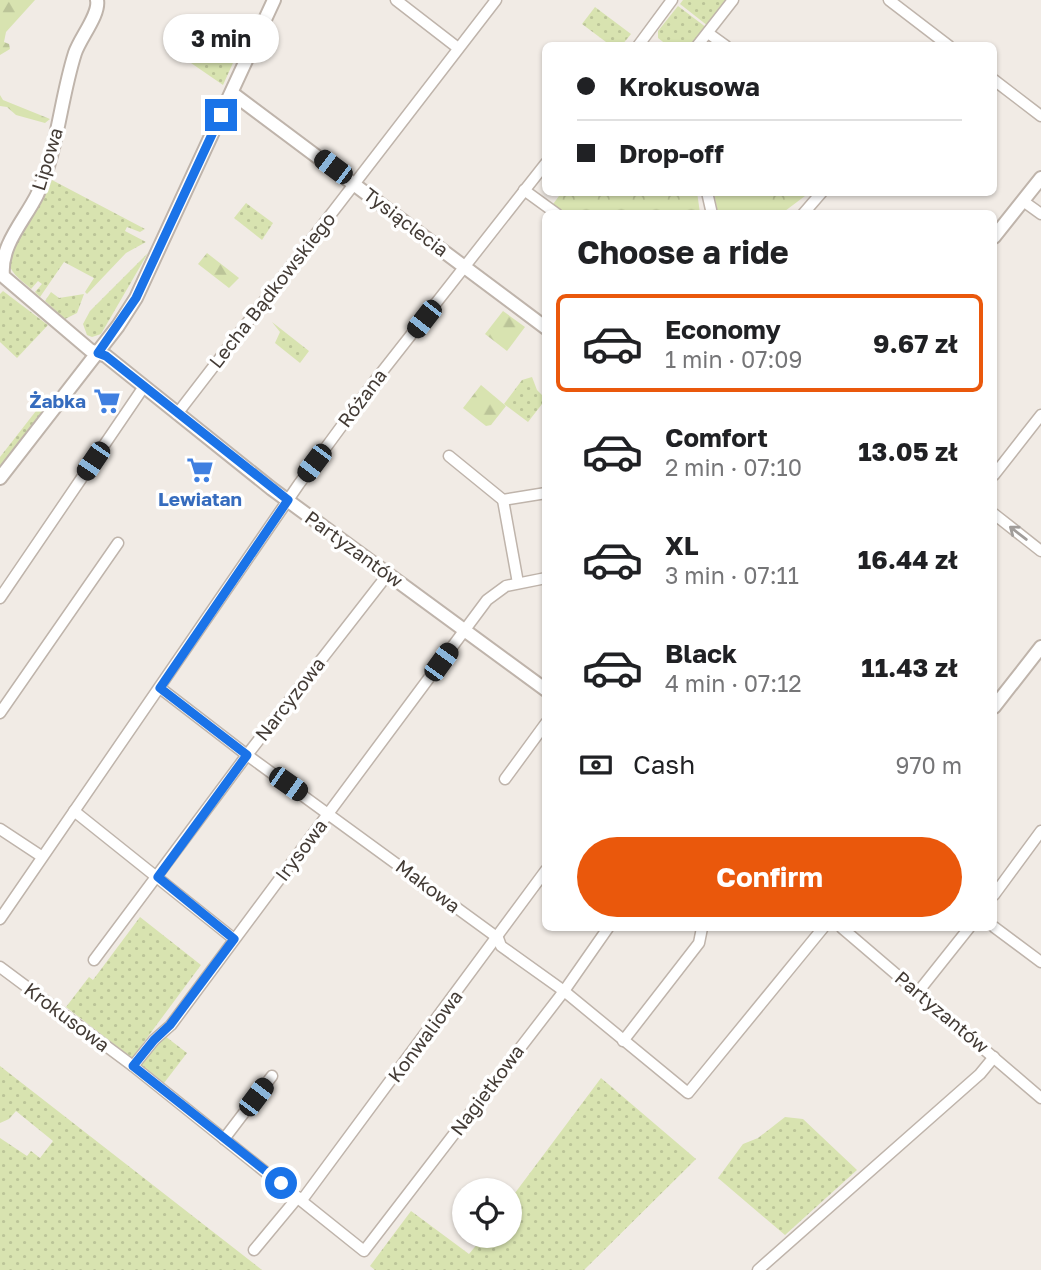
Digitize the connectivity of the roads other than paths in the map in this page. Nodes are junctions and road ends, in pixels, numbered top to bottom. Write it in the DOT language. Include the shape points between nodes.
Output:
graph roads {
  1 [pos="99,0"];
  2 [pos="274,0"];
  3 [pos="396,0"];
  4 [pos="496,0"];
  5 [pos="671,0"];
  6 [pos="733,0"];
  7 [pos="889,0"];
  8 [pos="708,33"];
  9 [pos="641,41"];
  10 [pos="700,42"];
  11 [pos="720,42"];
  12 [pos="936,42"];
  13 [pos="458,48"];
  14 [pos="997,82"];
  15 [pos="232,93"];
  16 [pos="1041,116"];
  17 [pos="542,168"];
  18 [pos="1041,178"];
  19 [pos="354,183"];
  20 [pos="524,190"];
  21 [pos="819,196"];
  22 [pos="1023,201"];
  23 [pos="552,210"];
  24 [pos="806,210"];
  25 [pos="1041,214"];
  26 [pos="997,233"];
  27 [pos="465,267"];
  28 [pos="542,325"];
  29 [pos="98,353"];
  30 [pos="144,387"];
  31 [pos="177,414"];
  32 [pos="1041,415"];
  33 [pos="449,456"];
  34 [pos="997,471"];
  35 [pos="0,478"];
  36 [pos="542,493"];
  37 [pos="288,500"];
  38 [pos="503,500"];
  39 [pos="997,516"];
  40 [pos="118,543"];
  41 [pos="1041,551"];
  42 [pos="388,574"];
  43 [pos="542,580"];
  44 [pos="518,583"];
  45 [pos="0,598"];
  46 [pos="464,630"];
  47 [pos="1041,647"];
  48 [pos="542,687"];
  49 [pos="160,688"];
  50 [pos="997,703"];
  51 [pos="0,713"];
  52 [pos="542,728"];
  53 [pos="247,755"];
  54 [pos="505,779"];
  55 [pos="74,811"];
  56 [pos="329,812"];
  57 [pos="0,829"];
  58 [pos="1040,836"];
  59 [pos="40,856"];
  60 [pos="542,876"];
  61 [pos="158,877"];
  62 [pos="997,891"];
  63 [pos="0,919"];
  64 [pos="997,929"];
  65 [pos="606,931"];
  66 [pos="701,931"];
  67 [pos="821,931"];
  68 [pos="846,931"];
  69 [pos="967,931"];
  70 [pos="498,938"];
  71 [pos="234,939"];
  72 [pos="94,960"];
  73 [pos="1041,962"];
  74 [pos="0,967"];
  75 [pos="564,991"];
  76 [pos="918,992"];
  77 [pos="623,1041"];
  78 [pos="994,1057"];
  79 [pos="133,1066"];
  80 [pos="272,1076"];
  81 [pos="1041,1098"];
  82 [pos="224,1139"];
  83 [pos="300,1198"];
  84 [pos="254,1250"];
  85 [pos="364,1251"];
  86 [pos="758,1270"];
  1 -- 29 [label="street, Lipowa" via="75,52 44,179 0,259 4,276 14,286"];
  2 -- 15 [label="street"];
  3 -- 13 [label="street"];
  4 -- 13 [label="street, Lecha Bądkowskiego"];
  5 -- 9 [label="street"];
  6 -- 8 [label="street"];
  7 -- 12 [label="street"];
  8 -- 10 [label="street"];
  8 -- 11 [label="street"];
  13 -- 19 [label="street, Lecha Bądkowskiego"];
  14 -- 16 [label="street"];
  15 -- 19 [label="street, Tysiąclecia"];
  15 -- 29 [label="street" via="136,298"];
  17 -- 20 [label="street, Różana"];
  18 -- 22 [label="street"];
  19 -- 27 [label="street, Tysiąclecia"];
  19 -- 31 [label="street, Lecha Bądkowskiego"];
  20 -- 23 [label="street"];
  20 -- 27 [label="street, Różana"];
  21 -- 24 [label="street"];
  22 -- 25 [label="street"];
  22 -- 26 [label="street"];
  27 -- 28 [label="street, Tysiąclecia"];
  27 -- 37 [label="street, Różana"];
  29 -- 30 [label="street, Partyzantów"];
  29 -- 35 [label="street"];
  30 -- 31 [label="street, Partyzantów"];
  30 -- 45 [label="street"];
  31 -- 37 [label="street, Partyzantów"];
  32 -- 34 [label="street"];
  33 -- 38 [label="street"];
  36 -- 38 [label="street"];
  37 -- 42 [label="street, Partyzantów"];
  37 -- 49 [label="street, Różana"];
  38 -- 44 [label="street"];
  41 -- 39 [label="street, one-way"];
  40 -- 51 [label="street"];
  42 -- 46 [label="street, Partyzantów"];
  42 -- 53 [label="street, Narcyzowa"];
  43 -- 44 [label="street"];
  44 -- 46 [label="street, Irysowa" via="493,594"];
  46 -- 48 [label="street, Partyzantów"];
  46 -- 56 [label="street, Irysowa"];
  47 -- 50 [label="street"];
  49 -- 53 [label="street, Makowa"];
  49 -- 55 [label="street, Różana"];
  52 -- 54 [label="street"];
  53 -- 56 [label="street, Makowa"];
  53 -- 61 [label="street, Narcyzowa"];
  55 -- 59 [label="street, Różana"];
  55 -- 61 [label="street"];
  56 -- 70 [label="street, Makowa"];
  56 -- 71 [label="street, Irysowa"];
  57 -- 59 [label="street"];
  58 -- 62 [label="street"];
  59 -- 63 [label="street, Różana"];
  60 -- 70 [label="street, Konwaliowa"];
  61 -- 71 [label="street"];
  61 -- 72 [label="street, Narcyzowa"];
  64 -- 73 [label="street"];
  65 -- 75 [label="street, Nagietkowa"];
  66 -- 77 [label="street" via="699,943"];
  67 -- 77 [label="street, Makowa" via="688,1093"];
  68 -- 76 [label="street, Partyzantów"];
  69 -- 76 [label="street"];
  70 -- 75 [label="street, Makowa" via="501,946"];
  70 -- 83 [label="street, Konwaliowa"];
  71 -- 79 [label="street, Irysowa"];
  74 -- 79 [label="street, Krokusowa"];
  75 -- 77 [label="street, Makowa"];
  75 -- 85 [label="street, Nagietkowa"];
  76 -- 78 [label="street, Partyzantów"];
  78 -- 81 [label="street, Partyzantów"];
  78 -- 86 [label="street"];
  79 -- 82 [label="street, Krokusowa"];
  80 -- 82 [label="street"];
  82 -- 83 [label="street, Krokusowa"];
  83 -- 84 [label="street, Konwaliowa"];
  83 -- 85 [label="street, Krokusowa"];
}
